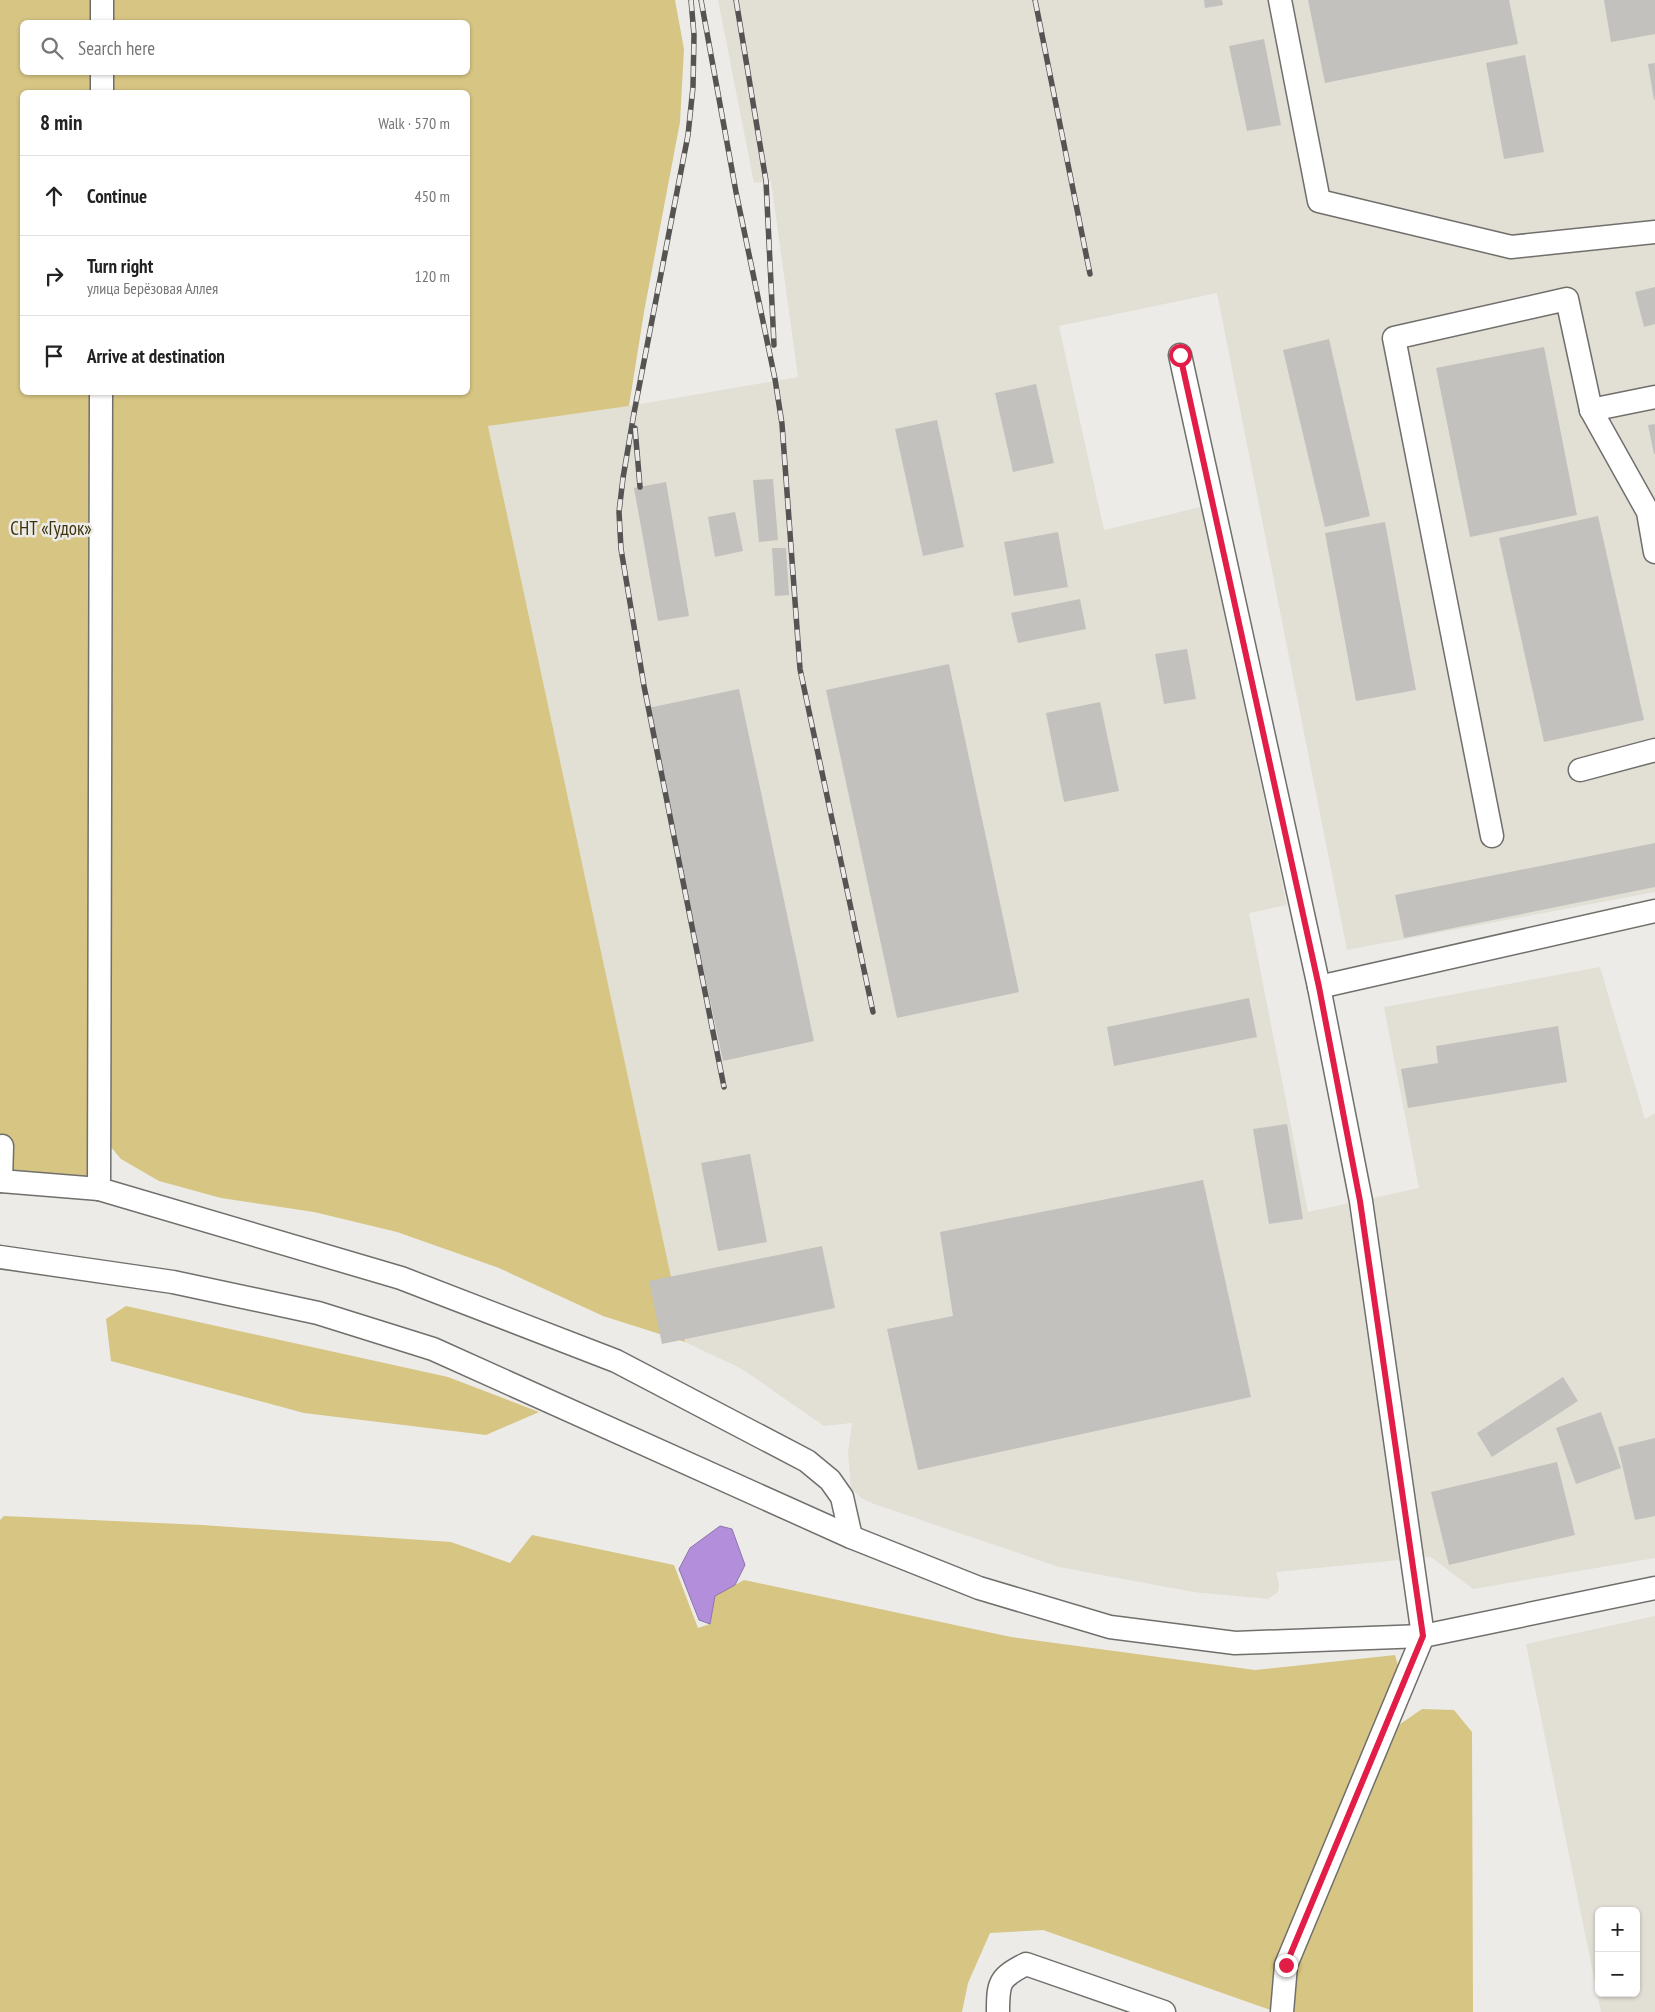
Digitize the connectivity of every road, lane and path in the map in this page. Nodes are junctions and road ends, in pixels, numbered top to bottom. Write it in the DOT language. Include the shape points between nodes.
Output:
graph roads {
  1 [pos="102,0"];
  2 [pos="1280,0"];
  3 [pos="102,20"];
  4 [pos="102,75"];
  5 [pos="102,90"];
  6 [pos="1655,232"];
  7 [pos="1180,355"];
  8 [pos="100,395"];
  9 [pos="1655,397"];
  10 [pos="1591,410"];
  11 [pos="1655,552"];
  12 [pos="1655,750"];
  13 [pos="1580,770"];
  14 [pos="1492,836"];
  15 [pos="1655,911"];
  16 [pos="1319,987"];
  17 [pos="2,1146"];
  18 [pos="1,1181"];
  19 [pos="99,1189"];
  20 [pos="0,1257"];
  21 [pos="851,1537"];
  22 [pos="1655,1588"];
  23 [pos="1423,1636"];
  24 [pos="998,2012"];
  25 [pos="1164,2012"];
  26 [pos="1282,2012"];
  1 -- 3 [label="street"];
  2 -- 6 [label="street" via="1319,201 1511,247"];
  4 -- 5 [label="street"];
  7 -- 16 [label="street"];
  8 -- 19 [label="street"];
  9 -- 10 [label="street"];
  10 -- 11 [label="street" via="1648,512"];
  10 -- 14 [label="street" via="1567,299 1394,338"];
  12 -- 13 [label="street"];
  15 -- 16 [label="street"];
  16 -- 23 [label="street" via="1360,1201"];
  17 -- 18 [label="street"];
  18 -- 19 [label="street"];
  19 -- 21 [label="street" via="401,1278 616,1361 807,1461 830,1480 842,1497"];
  20 -- 21 [label="street" via="172,1282 318,1312 433,1349"];
  21 -- 23 [label="street" via="979,1588 1110,1627 1235,1643"];
  22 -- 23 [label="street"];
  23 -- 26 [label="street" via="1286,1965"];
  24 -- 25 [label="street" via="998,1988 1008,1973 1026,1964"];
}
